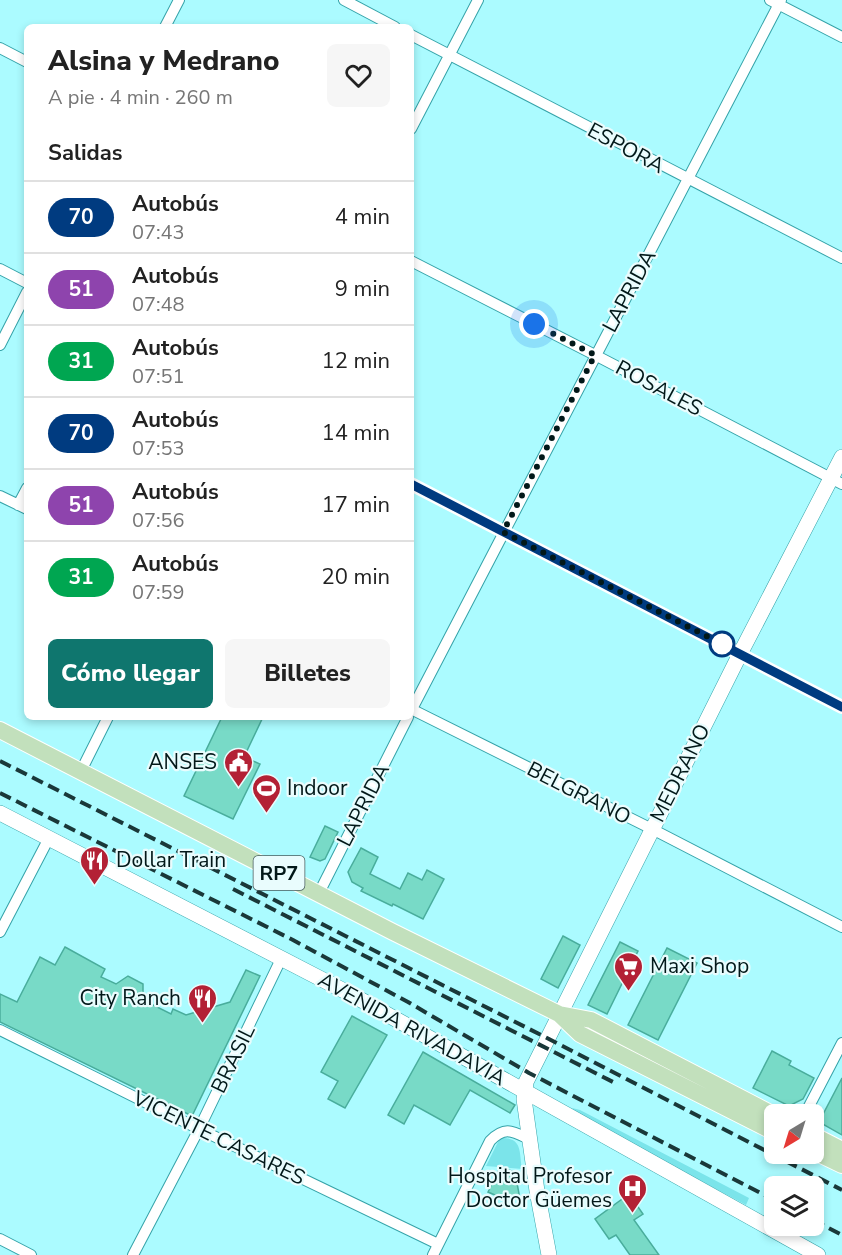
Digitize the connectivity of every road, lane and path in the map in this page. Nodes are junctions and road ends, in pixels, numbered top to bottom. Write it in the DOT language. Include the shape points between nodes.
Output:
graph roads {
  1 [pos="179,0"];
  2 [pos="344,0"];
  3 [pos="478,0"];
  4 [pos="776,2"];
  5 [pos="167,24"];
  6 [pos="389,24"];
  7 [pos="414,37"];
  8 [pos="842,38"];
  9 [pos="0,48"];
  10 [pos="449,55"];
  11 [pos="24,60"];
  12 [pos="414,123"];
  13 [pos="687,179"];
  14 [pos="842,258"];
  15 [pos="414,263"];
  16 [pos="0,269"];
  17 [pos="24,281"];
  18 [pos="24,298"];
  19 [pos="0,345"];
  20 [pos="595,355"];
  21 [pos="842,457"];
  22 [pos="837,481"];
  23 [pos="414,486"];
  24 [pos="0,496"];
  25 [pos="23,507"];
  26 [pos="503,532"];
  27 [pos="740,654"];
  28 [pos="414,704"];
  29 [pos="842,707"];
  30 [pos="414,711"];
  31 [pos="106,720"];
  32 [pos="406,720"];
  33 [pos="0,730"];
  34 [pos="81,771"];
  35 [pos="0,813"];
  36 [pos="652,829"];
  37 [pos="49,838"];
  38 [pos="319,893"];
  39 [pos="842,927"];
  40 [pos="0,932"];
  41 [pos="282,957"];
  42 [pos="560,1014"];
  43 [pos="0,1030"];
  44 [pos="842,1043"];
  45 [pos="524,1091"];
  46 [pos="810,1104"];
  47 [pos="764,1110"];
  48 [pos="764,1127"];
  49 [pos="199,1129"];
  50 [pos="529,1139"];
  51 [pos="824,1141"];
  52 [pos="842,1150"];
  53 [pos="824,1156"];
  54 [pos="842,1165"];
  55 [pos="0,1239"];
  56 [pos="438,1244"];
  57 [pos="31,1255"];
  58 [pos="133,1255"];
  59 [pos="433,1255"];
  60 [pos="549,1255"];
  61 [pos="818,1255"];
  1 -- 5 [label="street"];
  2 -- 6 [label="street"];
  3 -- 10 [label="street"];
  4 -- 8 [label="street"];
  4 -- 13 [label="street, LAPRIDA"];
  7 -- 10 [label="street, ESPORA"];
  9 -- 11 [label="street"];
  10 -- 12 [label="street"];
  10 -- 13 [label="street, ESPORA"];
  13 -- 14 [label="street, ESPORA"];
  13 -- 20 [label="street, LAPRIDA"];
  15 -- 20 [label="street, ROSALES"];
  16 -- 17 [label="street"];
  18 -- 19 [label="street"];
  20 -- 22 [label="street, ROSALES"];
  20 -- 26 [label="street, LAPRIDA"];
  21 -- 22 [label="street, MEDRANO"];
  22 -- 27 [label="street, MEDRANO"];
  23 -- 26 [label="street"];
  24 -- 25 [label="street"];
  26 -- 27 [label="street"];
  26 -- 28 [label="street, LAPRIDA"];
  27 -- 29 [label="street"];
  27 -- 36 [label="street, MEDRANO"];
  30 -- 36 [label="street, BELGRANO"];
  31 -- 34 [label="street"];
  32 -- 38 [label="street, LAPRIDA"];
  33 -- 34 [label="main road, RP7"];
  34 -- 38 [label="main road, RP7"];
  35 -- 37 [label="street, AVENIDA RIVADAVIA"];
  36 -- 39 [label="street, BELGRANO"];
  36 -- 42 [label="street, MEDRANO"];
  37 -- 40 [label="street"];
  37 -- 41 [label="street, AVENIDA RIVADAVIA"];
  38 -- 42 [label="main road, RP7"];
  41 -- 45 [label="street, AVENIDA RIVADAVIA"];
  41 -- 49 [label="street, BRASIL"];
  42 -- 45 [label="street, MEDRANO" via="529,1073"];
  42 -- 47 [label="main road, RP7" via="591,1020"];
  42 -- 48 [label="main road, RP7" via="580,1034"];
  43 -- 49 [label="street, VICENTE CASARES"];
  44 -- 46 [label="street"];
  45 -- 50 [label="street"];
  45 -- 61 [label="street, AVENIDA RIVADAVIA"];
  49 -- 56 [label="street, VICENTE CASARES"];
  49 -- 58 [label="street, BRASIL"];
  50 -- 56 [label="street" via="504,1131 490,1141"];
  50 -- 60 [label="street"];
  51 -- 52 [label="main road"];
  53 -- 54 [label="main road"];
  55 -- 57 [label="street"];
  56 -- 59 [label="street"];
}
